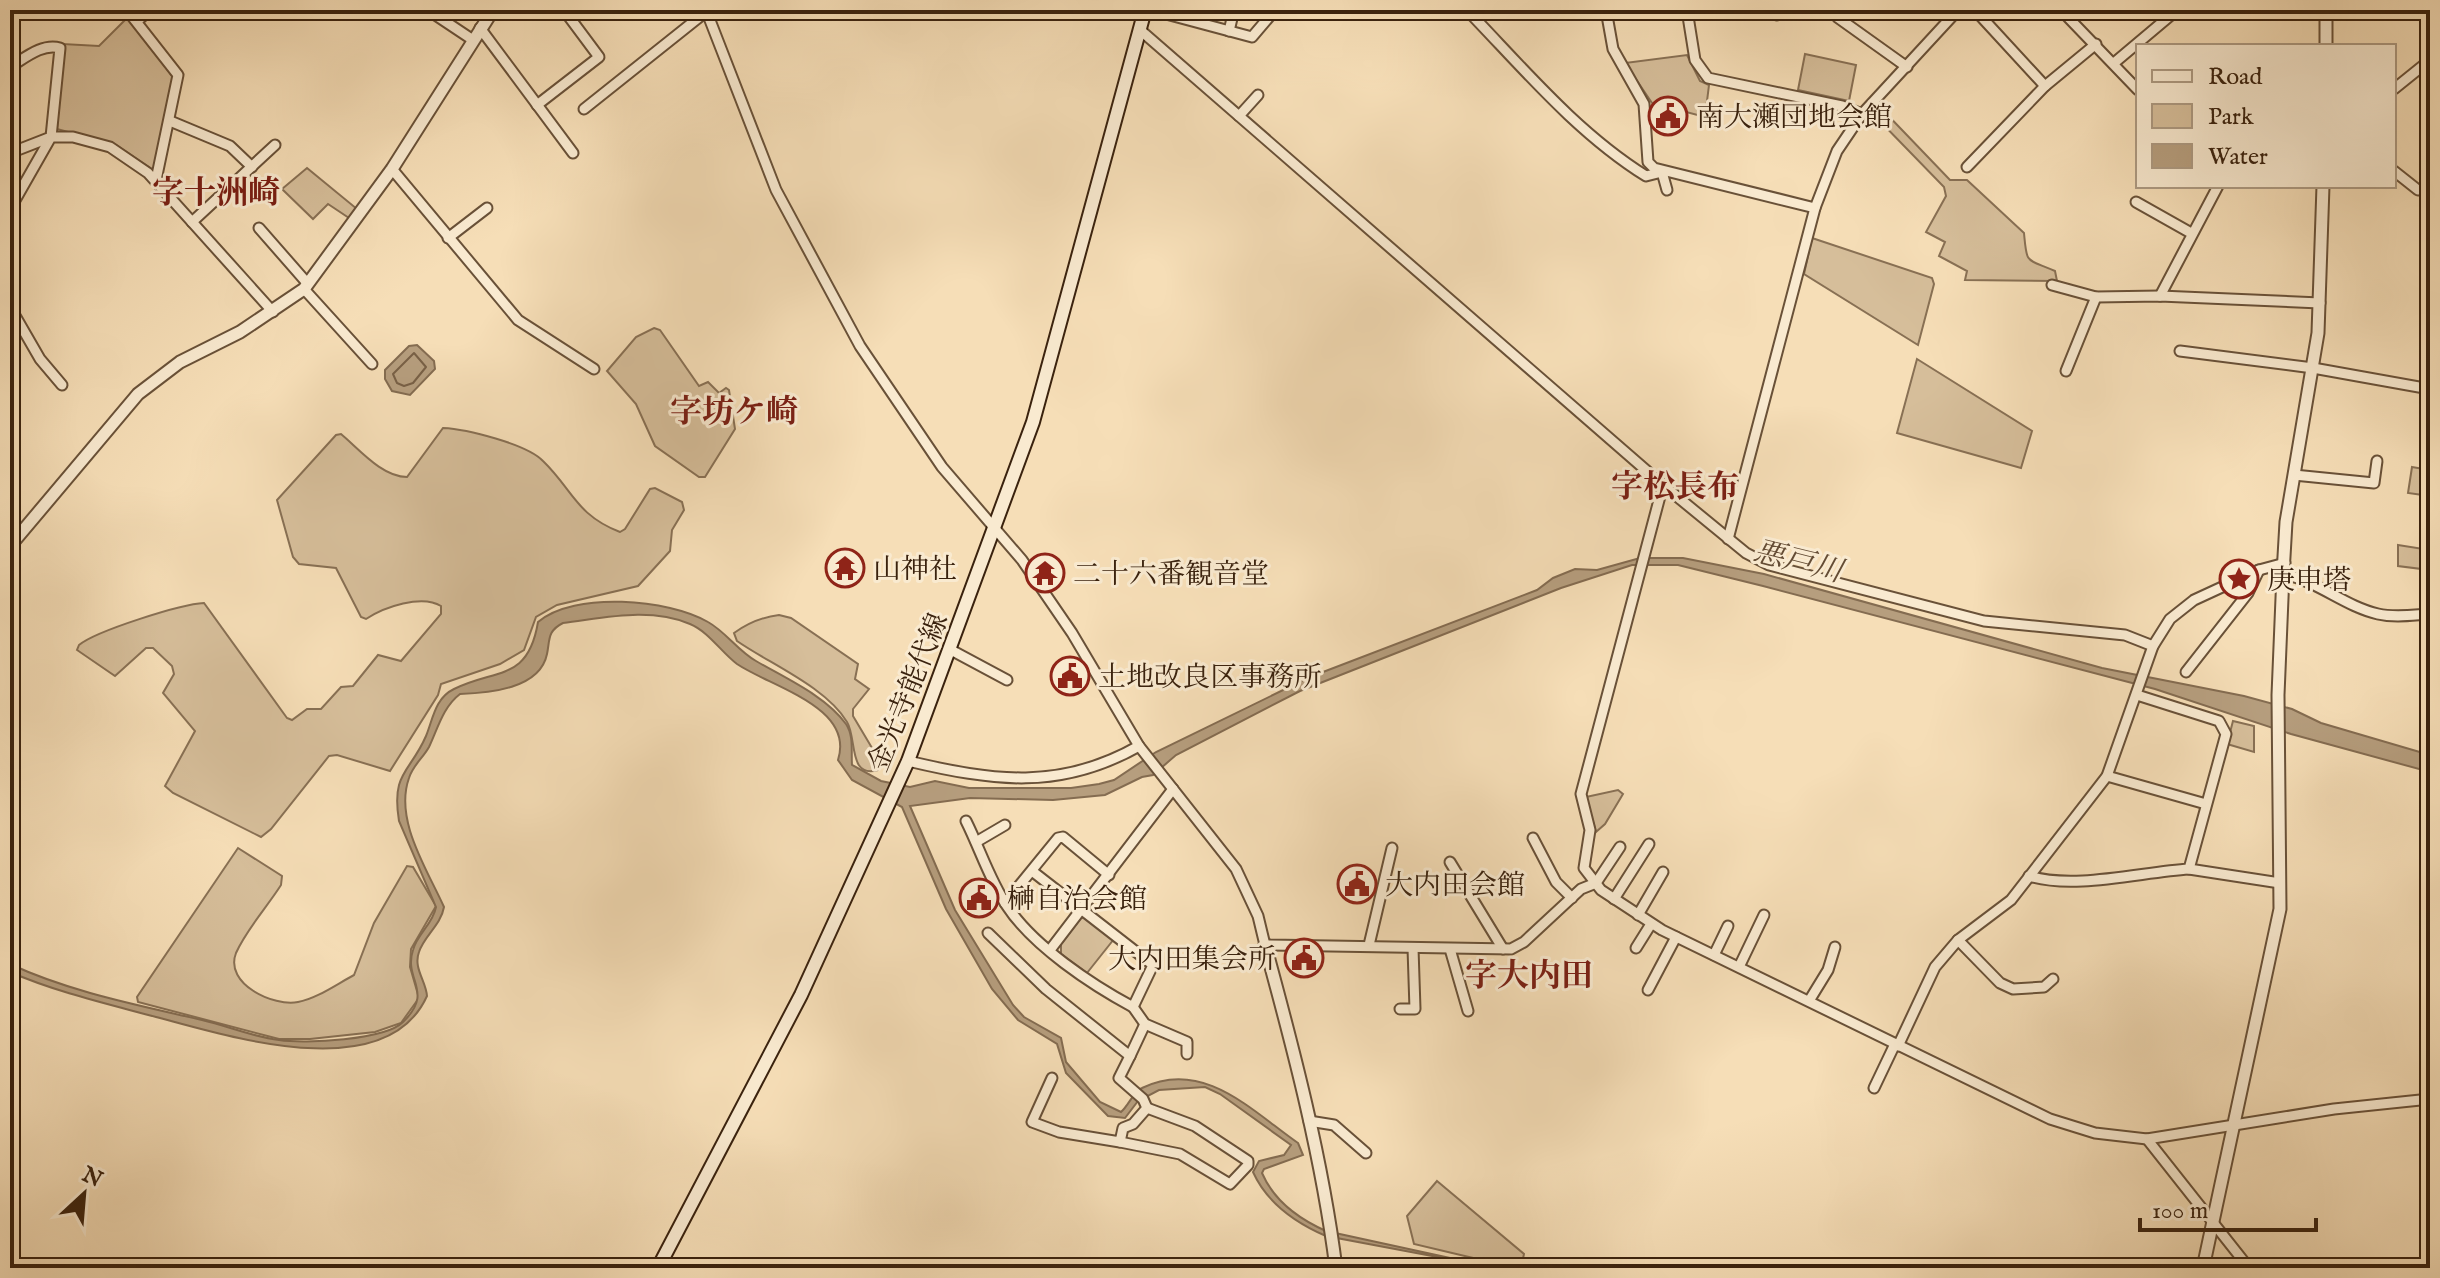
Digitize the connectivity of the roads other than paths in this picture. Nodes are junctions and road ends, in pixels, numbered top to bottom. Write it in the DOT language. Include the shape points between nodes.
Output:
graph roads {
  1 [pos="127,10"];
  2 [pos="150,10"];
  3 [pos="428,10"];
  4 [pos="493,10"];
  5 [pos="564,10"];
  6 [pos="706,10"];
  7 [pos="1148,10"];
  8 [pos="1234,10"];
  9 [pos="1275,10"];
  10 [pos="1468,10"];
  11 [pos="1606,10"];
  12 [pos="1687,10"];
  13 [pos="1958,10"];
  14 [pos="1975,10"];
  15 [pos="2061,10"];
  16 [pos="2177,10"];
  17 [pos="2326,10"];
  18 [pos="1837,17"];
  19 [pos="137,21"];
  20 [pos="480,28"];
  21 [pos="1139,29"];
  22 [pos="1229,31"];
  23 [pos="473,40"];
  24 [pos="2096,44"];
  25 [pos="2136,44"];
  26 [pos="2137,44"];
  27 [pos="2326,44"];
  28 [pos="2430,60"];
  29 [pos="2114,63"];
  30 [pos="10,67"];
  31 [pos="1907,67"];
  32 [pos="2045,86"];
  33 [pos="2396,87"];
  34 [pos="2136,88"];
  35 [pos="1258,95"];
  36 [pos="537,105"];
  37 [pos="584,109"];
  38 [pos="1862,114"];
  39 [pos="1239,116"];
  40 [pos="170,121"];
  41 [pos="51,137"];
  42 [pos="275,145"];
  43 [pos="10,153"];
  44 [pos="573,153"];
  45 [pos="252,167"];
  46 [pos="1967,167"];
  47 [pos="392,169"];
  48 [pos="1662,172"];
  49 [pos="2396,173"];
  50 [pos="156,180"];
  51 [pos="2217,188"];
  52 [pos="2323,188"];
  53 [pos="1667,190"];
  54 [pos="2418,190"];
  55 [pos="2136,202"];
  56 [pos="487,208"];
  57 [pos="1815,208"];
  58 [pos="10,209"];
  59 [pos="192,222"];
  60 [pos="259,228"];
  61 [pos="2191,233"];
  62 [pos="448,238"];
  63 [pos="2052,285"];
  64 [pos="306,286"];
  65 [pos="2160,296"];
  66 [pos="2096,297"];
  67 [pos="2320,303"];
  68 [pos="10,307"];
  69 [pos="273,312"];
  70 [pos="2180,351"];
  71 [pos="372,364"];
  72 [pos="2313,368"];
  73 [pos="594,369"];
  74 [pos="2066,371"];
  75 [pos="62,385"];
  76 [pos="2430,389"];
  77 [pos="2377,461"];
  78 [pos="2294,475"];
  79 [pos="1663,485"];
  80 [pos="994,532"];
  81 [pos="1728,539"];
  82 [pos="10,546"];
  83 [pos="2284,568"];
  84 [pos="2259,570"];
  85 [pos="2430,614"];
  86 [pos="2153,646"];
  87 [pos="951,650"];
  88 [pos="2186,672"];
  89 [pos="1007,680"];
  90 [pos="2137,695"];
  91 [pos="1139,746"];
  92 [pos="908,761"];
  93 [pos="2107,776"];
  94 [pos="1173,789"];
  95 [pos="2206,804"];
  96 [pos="966,821"];
  97 [pos="1005,825"];
  98 [pos="1533,838"];
  99 [pos="976,842"];
  100 [pos="1649,844"];
  101 [pos="1620,847"];
  102 [pos="1392,848"];
  103 [pos="1450,862"];
  104 [pos="2189,869"];
  105 [pos="1032,871"];
  106 [pos="1663,872"];
  107 [pos="1109,875"];
  108 [pos="2029,876"];
  109 [pos="1596,883"];
  110 [pos="2280,883"];
  111 [pos="1572,898"];
  112 [pos="1614,899"];
  113 [pos="1005,903"];
  114 [pos="1082,911"];
  115 [pos="1638,915"];
  116 [pos="1764,915"];
  117 [pos="1651,924"];
  118 [pos="1728,926"];
  119 [pos="988,933"];
  120 [pos="1676,937"];
  121 [pos="1958,940"];
  122 [pos="1265,945"];
  123 [pos="1369,945"];
  124 [pos="1835,947"];
  125 [pos="1413,948"];
  126 [pos="1636,948"];
  127 [pos="1450,949"];
  128 [pos="1503,949"];
  129 [pos="1050,950"];
  130 [pos="1714,955"];
  131 [pos="1739,967"];
  132 [pos="2053,979"];
  133 [pos="1648,990"];
  134 [pos="1809,1001"];
  135 [pos="1133,1007"];
  136 [pos="1400,1009"];
  137 [pos="1468,1011"];
  138 [pos="1145,1024"];
  139 [pos="1897,1045"];
  140 [pos="1187,1054"];
  141 [pos="1130,1056"];
  142 [pos="1052,1078"];
  143 [pos="1874,1088"];
  144 [pos="2430,1099"];
  145 [pos="1145,1104"];
  146 [pos="1309,1121"];
  147 [pos="2236,1125"];
  148 [pos="2147,1139"];
  149 [pos="1120,1142"];
  150 [pos="1366,1153"];
  151 [pos="2214,1223"];
  152 [pos="658,1268"];
  153 [pos="1336,1268"];
  154 [pos="2203,1268"];
  155 [pos="2249,1268"];
  1 -- 19 [label="street"];
  2 -- 19 [label="street"];
  3 -- 23 [label="street"];
  4 -- 20 [label="street"];
  5 -- 36 [label="street" via="599,57"];
  6 -- 37 [label="street"];
  6 -- 80 [label="street" via="776,190 842,313 893,399"];
  7 -- 21 [label="main road, 金光寺能代線"];
  7 -- 22 [label="street"];
  8 -- 22 [label="street"];
  9 -- 22 [label="street" via="1252,37"];
  10 -- 48 [label="street" via="1618,158 1646,176"];
  11 -- 48 [label="street" via="1613,49 1644,104 1648,162"];
  12 -- 38 [label="street" via="1695,60 1708,78"];
  13 -- 31 [label="street"];
  14 -- 32 [label="street"];
  15 -- 24 [label="street"];
  16 -- 26 [label="street"];
  17 -- 27 [label="street"];
  18 -- 31 [label="street"];
  19 -- 40 [label="street" via="178,75"];
  20 -- 23 [label="street"];
  20 -- 36 [label="street"];
  21 -- 39 [label="street"];
  21 -- 80 [label="main road, 金光寺能代線" via="1033,422"];
  23 -- 47 [label="street"];
  24 -- 29 [label="street"];
  24 -- 32 [label="street"];
  25 -- 29 [label="street"];
  28 -- 33 [label="street"];
  29 -- 34 [label="street"];
  30 -- 41 [label="street" via="37,51 60,48"];
  31 -- 38 [label="street"];
  32 -- 46 [label="street"];
  35 -- 39 [label="street"];
  36 -- 44 [label="street"];
  38 -- 57 [label="street" via="1837,151"];
  39 -- 79 [label="street"];
  40 -- 45 [label="street" via="230,146"];
  40 -- 50 [label="street"];
  41 -- 43 [label="street"];
  41 -- 50 [label="street" via="110,147"];
  41 -- 58 [label="street"];
  42 -- 45 [label="street"];
  45 -- 59 [label="street"];
  47 -- 62 [label="street"];
  47 -- 64 [label="street"];
  48 -- 53 [label="street"];
  48 -- 57 [label="street"];
  49 -- 54 [label="street"];
  50 -- 59 [label="street"];
  51 -- 61 [label="street"];
  52 -- 67 [label="street"];
  55 -- 61 [label="street"];
  56 -- 62 [label="street"];
  57 -- 81 [label="street"];
  59 -- 69 [label="street"];
  60 -- 64 [label="street"];
  61 -- 65 [label="street"];
  62 -- 73 [label="street" via="518,320"];
  63 -- 66 [label="street"];
  64 -- 69 [label="street"];
  64 -- 71 [label="street"];
  65 -- 66 [label="street"];
  65 -- 67 [label="street"];
  66 -- 74 [label="street"];
  67 -- 72 [label="street"];
  68 -- 75 [label="street"];
  69 -- 82 [label="street" via="180,362 138,394"];
  70 -- 72 [label="street"];
  72 -- 76 [label="street"];
  72 -- 78 [label="street"];
  77 -- 78 [label="street" via="2374,483"];
  78 -- 83 [label="street"];
  79 -- 81 [label="street"];
  79 -- 109 [label="street" via="1581,794 1590,830 1584,868"];
  80 -- 87 [label="main road, 金光寺能代線"];
  80 -- 91 [label="street" via="1022,560 1072,633"];
  81 -- 86 [label="street" via="1769,565 1984,621 2125,635"];
  83 -- 84 [label="street"];
  83 -- 85 [label="street" via="2381,615"];
  83 -- 110 [label="street" via="2278,695"];
  84 -- 86 [label="street" via="2194,600 2170,619"];
  84 -- 88 [label="street" via="2248,593"];
  86 -- 90 [label="street"];
  87 -- 89 [label="street"];
  87 -- 92 [label="main road, 金光寺能代線"];
  90 -- 93 [label="street"];
  90 -- 95 [label="street" via="2219,721 2226,734"];
  91 -- 92 [label="street" via="1068,776 964,774"];
  91 -- 94 [label="street"];
  92 -- 152 [label="main road, 金光寺能代線" via="801,995"];
  93 -- 95 [label="street"];
  93 -- 108 [label="street"];
  94 -- 107 [label="street"];
  94 -- 122 [label="street" via="1246,887"];
  95 -- 104 [label="street"];
  96 -- 99 [label="street"];
  97 -- 99 [label="street"];
  98 -- 111 [label="street" via="1556,882"];
  99 -- 113 [label="street"];
  100 -- 112 [label="street"];
  101 -- 109 [label="street"];
  102 -- 123 [label="street"];
  103 -- 128 [label="street"];
  104 -- 108 [label="street" via="2070,881"];
  104 -- 110 [label="street"];
  105 -- 107 [label="street" via="1063,837"];
  105 -- 113 [label="street"];
  105 -- 114 [label="street"];
  106 -- 115 [label="street"];
  107 -- 114 [label="street"];
  108 -- 121 [label="street" via="2011,900"];
  109 -- 111 [label="street"];
  109 -- 112 [label="street"];
  110 -- 147 [label="street" via="2275,941"];
  111 -- 128 [label="street" via="1524,942"];
  112 -- 115 [label="street"];
  113 -- 129 [label="street"];
  114 -- 129 [label="street"];
  114 -- 135 [label="street" via="1153,965"];
  115 -- 117 [label="street"];
  116 -- 131 [label="street"];
  117 -- 120 [label="street"];
  117 -- 126 [label="street"];
  118 -- 130 [label="street"];
  119 -- 141 [label="street" via="1046,989"];
  120 -- 130 [label="street"];
  120 -- 133 [label="street"];
  121 -- 132 [label="street" via="2000,983 2013,989 2044,987"];
  121 -- 139 [label="street" via="1935,967"];
  122 -- 123 [label="street"];
  122 -- 146 [label="street"];
  123 -- 125 [label="street"];
  124 -- 134 [label="street"];
  125 -- 127 [label="street"];
  125 -- 136 [label="street" via="1415,1009"];
  127 -- 128 [label="street"];
  127 -- 137 [label="street"];
  129 -- 135 [label="street"];
  130 -- 131 [label="street"];
  131 -- 134 [label="street"];
  134 -- 139 [label="street"];
  135 -- 138 [label="street"];
  138 -- 140 [label="street" via="1187,1042"];
  138 -- 141 [label="street"];
  139 -- 143 [label="street"];
  139 -- 148 [label="street" via="2050,1119 2095,1133"];
  141 -- 145 [label="street" via="1119,1078"];
  142 -- 149 [label="street" via="1032,1122"];
  144 -- 147 [label="street"];
  145 -- 149 [label="street" via="1123,1128"];
  145 -- 149 [label="street" via="1195,1126 1248,1165 1230,1184 1180,1154"];
  146 -- 150 [label="street" via="1334,1125"];
  146 -- 153 [label="street"];
  147 -- 148 [label="street"];
  147 -- 151 [label="street"];
  148 -- 151 [label="street"];
  151 -- 154 [label="street"];
  151 -- 155 [label="street"];
}
